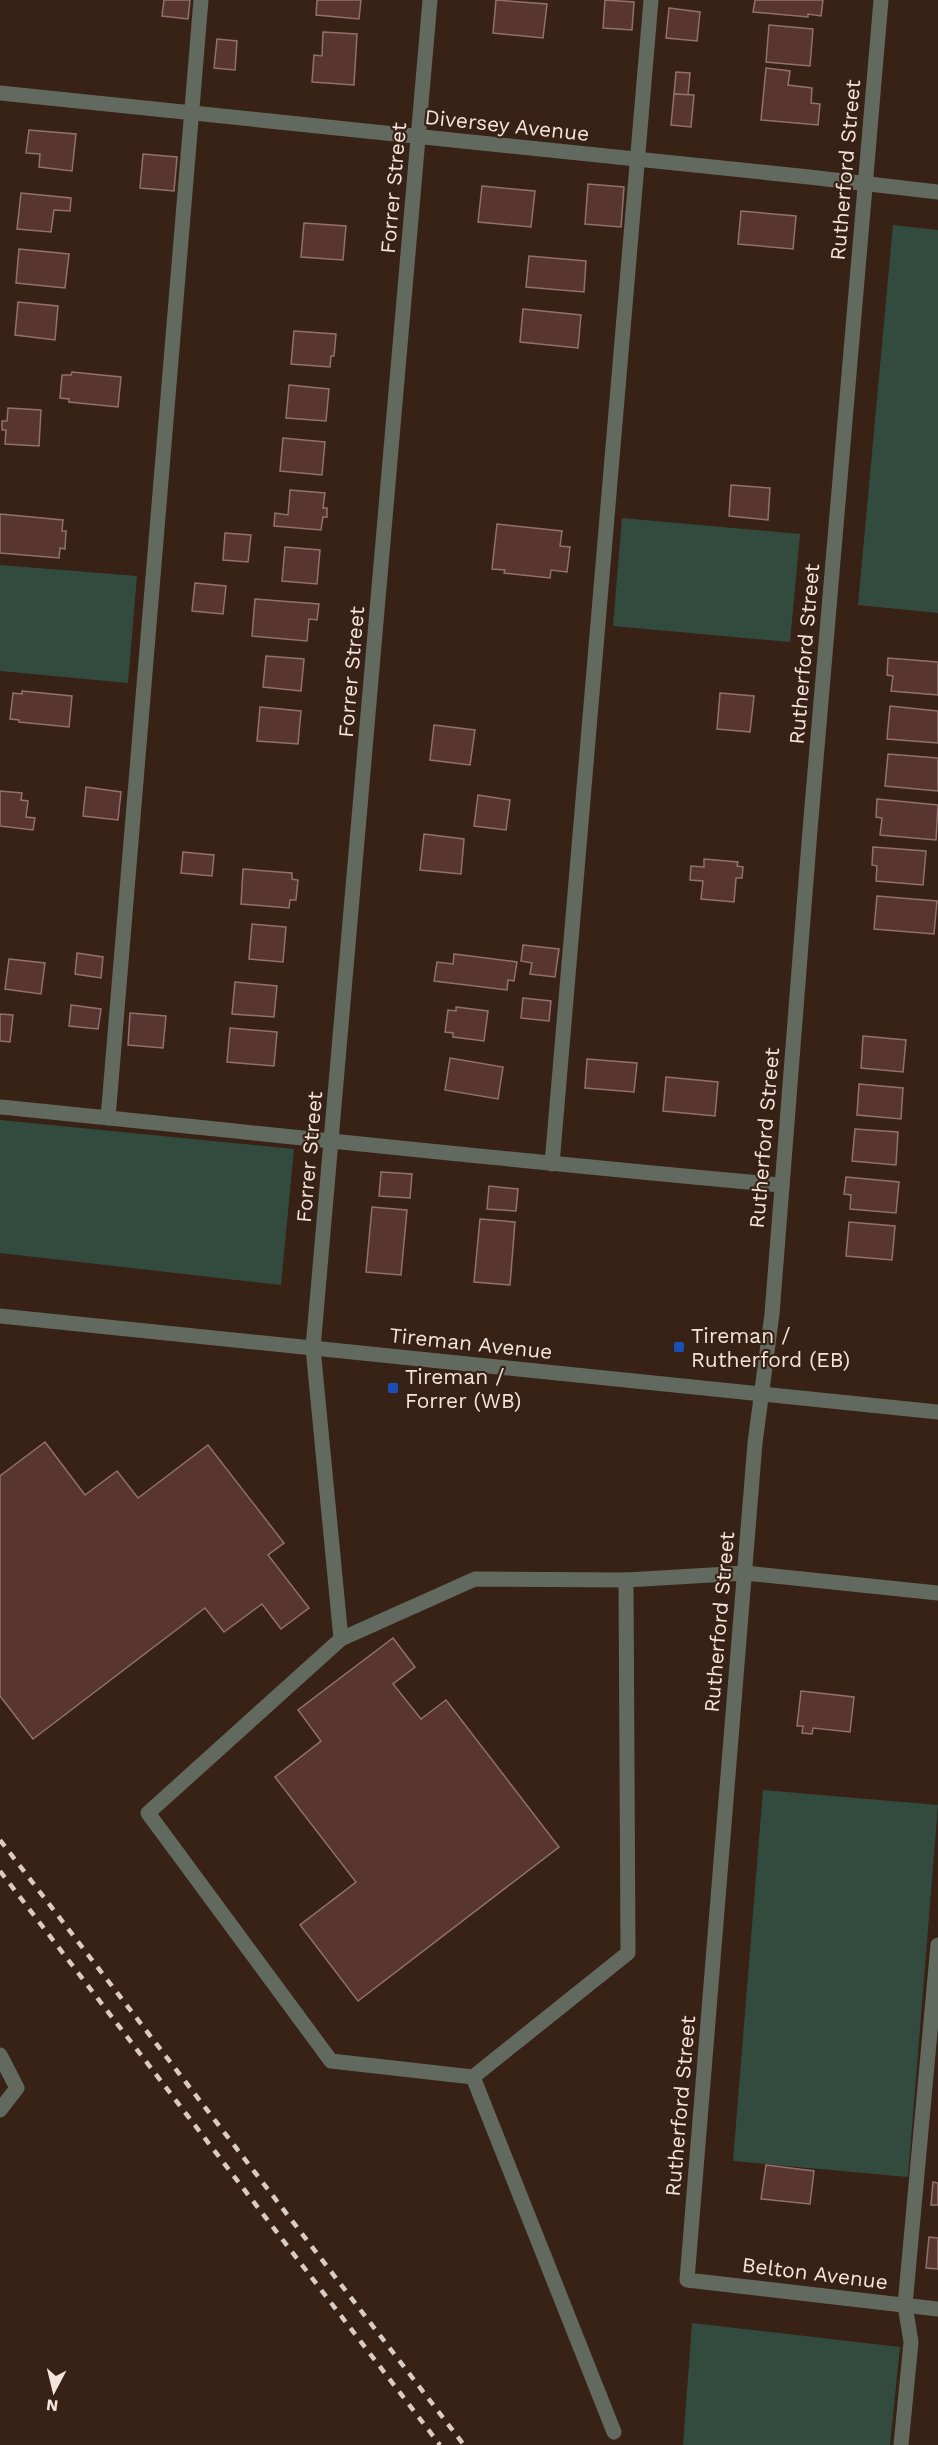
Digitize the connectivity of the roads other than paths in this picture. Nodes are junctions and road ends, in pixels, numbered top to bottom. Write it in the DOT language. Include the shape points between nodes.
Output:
graph roads {
  1 [pos="201,0"];
  2 [pos="430,0"];
  3 [pos="651,0"];
  4 [pos="881,0"];
  5 [pos="0,93"];
  6 [pos="191,113"];
  7 [pos="418,137"];
  8 [pos="637,159"];
  9 [pos="865,185"];
  10 [pos="938,192"];
  11 [pos="0,1107"];
  12 [pos="108,1118"];
  13 [pos="332,1140"];
  14 [pos="552,1164"];
  15 [pos="782,1185"];
  16 [pos="0,1316"];
  17 [pos="313,1348"];
  18 [pos="761,1394"];
  19 [pos="938,1412"];
  20 [pos="744,1573"];
  21 [pos="626,1580"];
  22 [pos="938,1593"];
  23 [pos="341,1640"];
  24 [pos="938,1945"];
  25 [pos="0,2055"];
  26 [pos="473,2077"];
  27 [pos="0,2110"];
  28 [pos="687,2280"];
  29 [pos="905,2305"];
  30 [pos="938,2308"];
  31 [pos="614,2432"];
  32 [pos="901,2445"];
  1 -- 6 [label="street"];
  2 -- 7 [label="street, Forrer Street"];
  3 -- 8 [label="street"];
  4 -- 9 [label="street, Rutherford Street"];
  5 -- 6 [label="street, Diversey Avenue"];
  6 -- 7 [label="street, Diversey Avenue"];
  6 -- 12 [label="street"];
  7 -- 8 [label="street, Diversey Avenue"];
  7 -- 13 [label="street, Forrer Street"];
  8 -- 9 [label="street, Diversey Avenue"];
  8 -- 14 [label="street"];
  9 -- 10 [label="street, Diversey Avenue"];
  9 -- 15 [label="street, Rutherford Street"];
  11 -- 12 [label="street"];
  12 -- 13 [label="street"];
  13 -- 14 [label="street"];
  13 -- 17 [label="street, Forrer Street"];
  14 -- 15 [label="street"];
  15 -- 18 [label="street, Rutherford Street"];
  16 -- 17 [label="street, Tireman Avenue"];
  17 -- 18 [label="street, Tireman Avenue"];
  17 -- 23 [label="street, Forrer Street"];
  18 -- 19 [label="street, Tireman Avenue"];
  18 -- 20 [label="street, Rutherford Street"];
  20 -- 21 [label="street"];
  20 -- 22 [label="street"];
  20 -- 28 [label="street, Rutherford Street"];
  21 -- 23 [label="street" via="475,1580"];
  21 -- 26 [label="street" via="628,1953"];
  23 -- 26 [label="street" via="148,1813 331,2061"];
  24 -- 29 [label="street"];
  25 -- 27 [label="street" via="17,2088"];
  26 -- 31 [label="street"];
  28 -- 29 [label="street, Belton Avenue"];
  29 -- 30 [label="street, Belton Avenue"];
  29 -- 32 [label="street" via="911,2342"];
}
